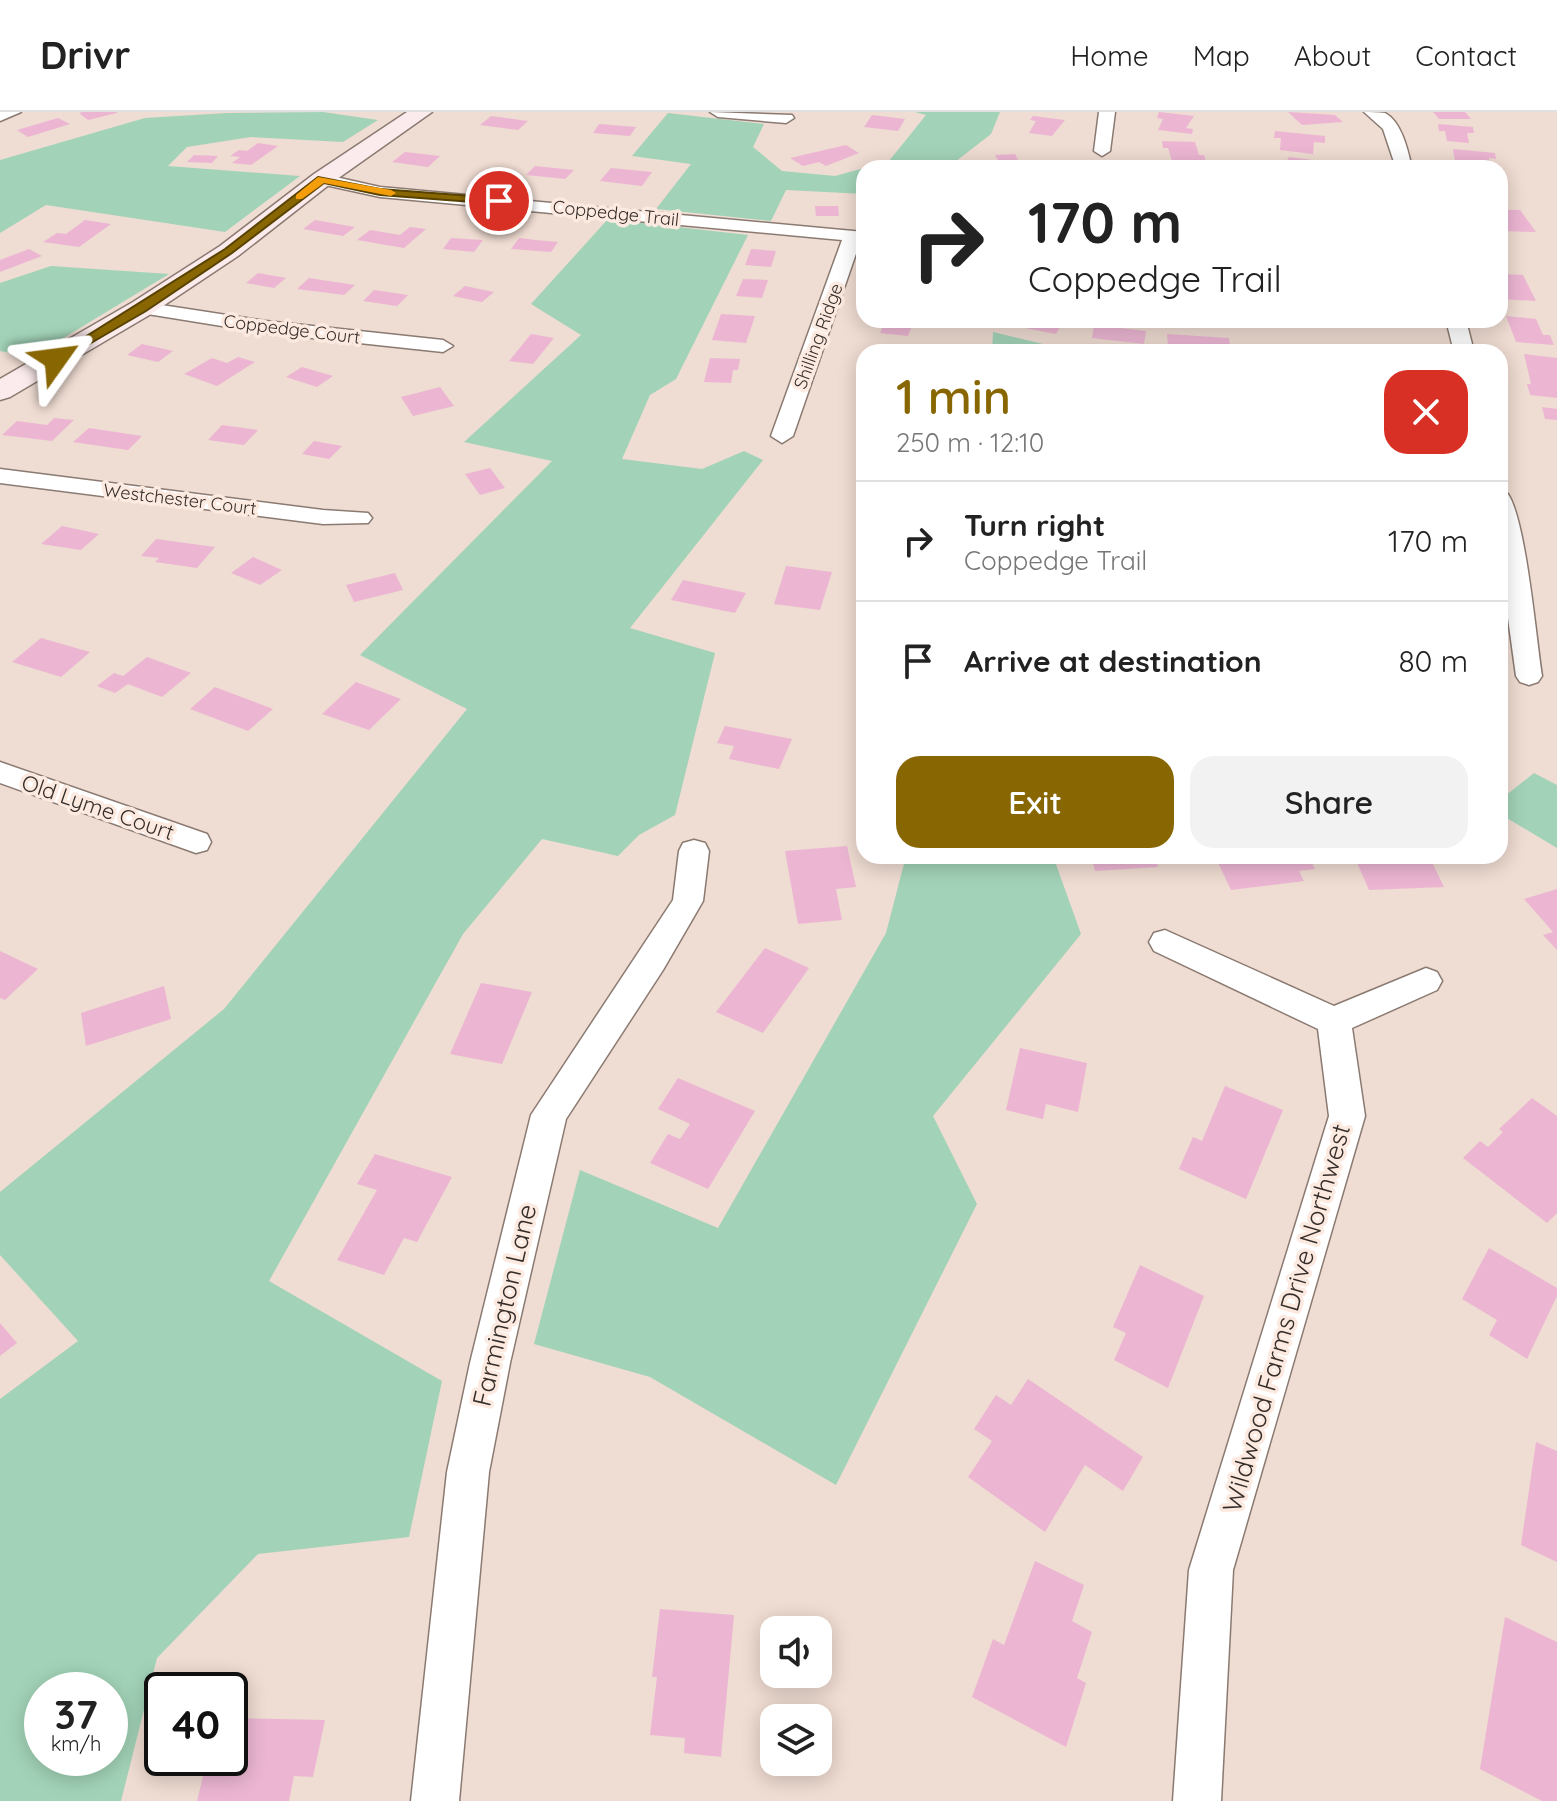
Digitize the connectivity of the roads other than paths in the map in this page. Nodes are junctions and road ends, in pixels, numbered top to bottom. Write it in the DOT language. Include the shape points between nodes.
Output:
graph roads {
  1 [pos="13,112"];
  2 [pos="421,112"];
  3 [pos="718,112"];
  4 [pos="1107,112"];
  5 [pos="1372,112"];
  6 [pos="0,116"];
  7 [pos="786,118"];
  8 [pos="1102,151"];
  9 [pos="1401,160"];
  10 [pos="322,179"];
  11 [pos="856,236"];
  12 [pos="856,244"];
  13 [pos="142,308"];
  14 [pos="443,346"];
  15 [pos="0,391"];
  16 [pos="782,436"];
  17 [pos="0,476"];
  18 [pos="360,518"];
  19 [pos="1508,554"];
  20 [pos="1529,676"];
  21 [pos="0,772"];
  22 [pos="196,842"];
  23 [pos="694,851"];
  24 [pos="1165,942"];
  25 [pos="1426,981"];
  26 [pos="1334,1021"];
  27 [pos="435,1801"];
  28 [pos="1197,1801"];
  1 -- 6 [label="street"];
  2 -- 10 [label="street"];
  3 -- 7 [label="street"];
  4 -- 8 [label="street"];
  5 -- 9 [label="street" via="1391,129"];
  10 -- 11 [label="street, Coppedge Trail" via="380,192"];
  10 -- 13 [label="street" via="229,251"];
  12 -- 16 [label="street, Shilling Ridge"];
  13 -- 14 [label="street, Coppedge Court"];
  13 -- 15 [label="street"];
  17 -- 18 [label="street, Westchester Court"];
  19 -- 20 [label="street"];
  21 -- 22 [label="street, Old Lyme Court"];
  23 -- 27 [label="street, Farmington Lane" via="688,901 549,1115 468,1472"];
  24 -- 26 [label="street"];
  25 -- 26 [label="street"];
  26 -- 28 [label="street, Wildwood Farms Drive Northwest" via="1347,1116 1211,1570"];
}
